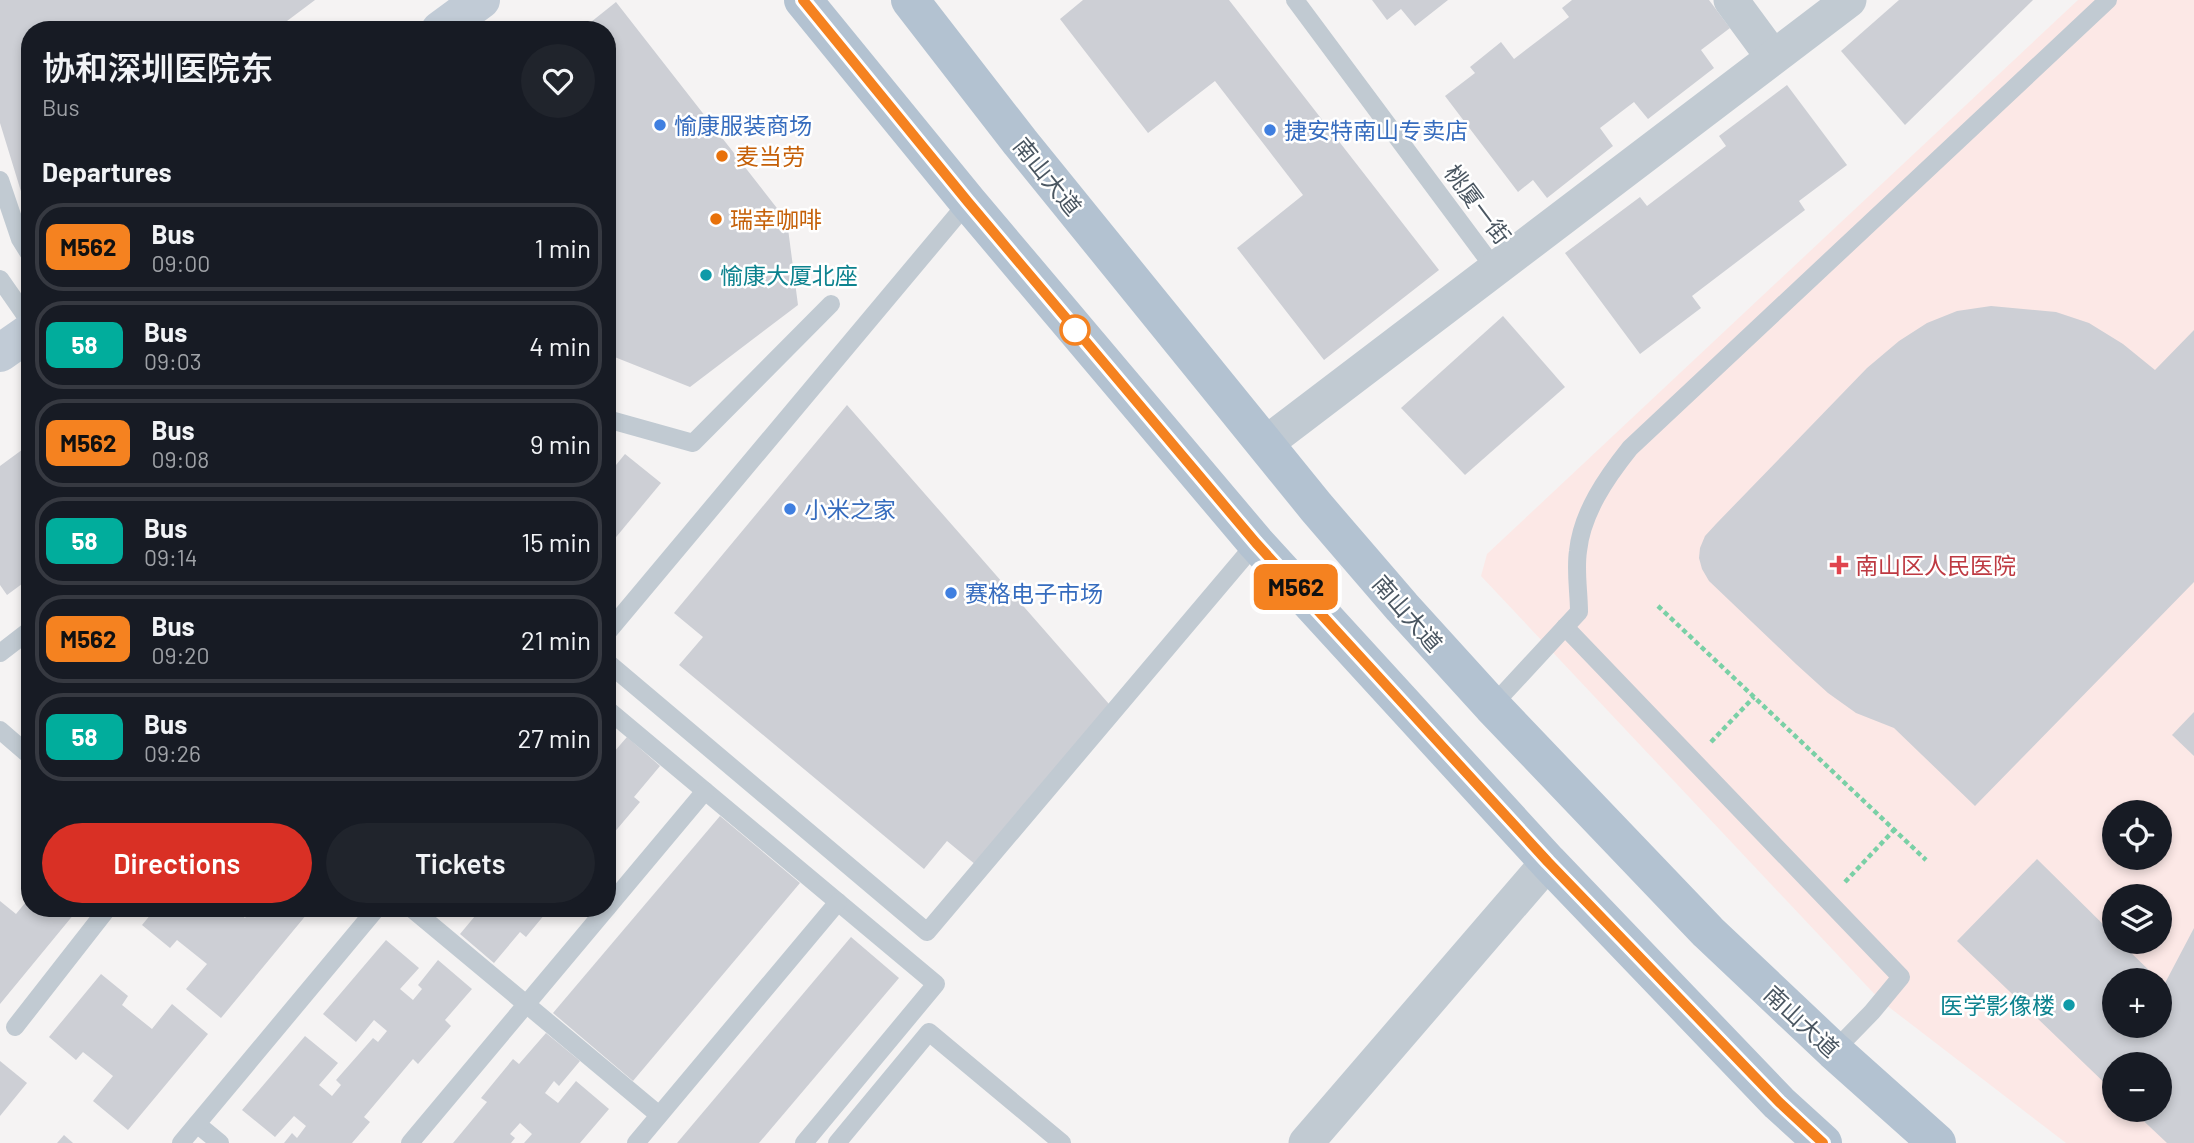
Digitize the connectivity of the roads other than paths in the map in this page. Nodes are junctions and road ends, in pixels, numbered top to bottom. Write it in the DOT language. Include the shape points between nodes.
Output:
graph roads {
  1 [pos="481,0"];
  2 [pos="803,0"];
  3 [pos="910,0"];
  4 [pos="1295,0"];
  5 [pos="1731,0"];
  6 [pos="1849,0"];
  7 [pos="2108,0"];
  8 [pos="452,21"];
  9 [pos="1773,57"];
  10 [pos="0,180"];
  11 [pos="968,202"];
  12 [pos="21,241"];
  13 [pos="1495,270"];
  14 [pos="0,279"];
  15 [pos="831,304"];
  16 [pos="21,309"];
  17 [pos="21,338"];
  18 [pos="0,353"];
  19 [pos="616,422"];
  20 [pos="1265,444"];
  21 [pos="1256,543"];
  22 [pos="616,622"];
  23 [pos="1565,627"];
  24 [pos="21,638"];
  25 [pos="0,653"];
  26 [pos="616,670"];
  27 [pos="1492,706"];
  28 [pos="616,717"];
  29 [pos="0,730"];
  30 [pos="21,748"];
  31 [pos="705,791"];
  32 [pos="1548,862"];
  33 [pos="616,897"];
  34 [pos="838,902"];
  35 [pos="101,917"];
  36 [pos="370,917"];
  37 [pos="422,917"];
  38 [pos="599,917"];
  39 [pos="526,1004"];
  40 [pos="15,1027"];
  41 [pos="1834,1051"];
  42 [pos="659,1115"];
  43 [pos="197,1124"];
  44 [pos="181,1143"];
  45 [pos="220,1143"];
  46 [pos="410,1143"];
  47 [pos="636,1143"];
  48 [pos="804,1143"];
  49 [pos="836,1143"];
  50 [pos="1062,1143"];
  51 [pos="1307,1143"];
  52 [pos="1823,1143"];
  53 [pos="1937,1143"];
  1 -- 8 [label="main road"];
  2 -- 11 [label="main road"];
  3 -- 20 [label="main road, 南山大道"];
  4 -- 13 [label="lane, 桃厦一街"];
  5 -- 9 [label="street"];
  6 -- 9 [label="street"];
  7 -- 23 [label="lane" via="1630,448 1595,497 1578,551 1579,612"];
  9 -- 13 [label="street"];
  10 -- 12 [label="lane"];
  11 -- 21 [label="main road"];
  11 -- 22 [label="lane"];
  13 -- 20 [label="street"];
  14 -- 16 [label="lane"];
  15 -- 19 [label="lane" via="693,443"];
  17 -- 18 [label="main road"];
  20 -- 27 [label="main road, 南山大道"];
  21 -- 26 [label="lane" via="927,932"];
  21 -- 32 [label="main road"];
  23 -- 27 [label="lane"];
  23 -- 41 [label="lane" via="1901,977"];
  24 -- 25 [label="lane"];
  27 -- 41 [label="main road, 南山大道" via="1708,932"];
  28 -- 31 [label="lane"];
  29 -- 30 [label="lane"];
  31 -- 33 [label="lane"];
  31 -- 34 [label="lane"];
  32 -- 51 [label="street"];
  32 -- 52 [label="main road"];
  34 -- 42 [label="lane"];
  34 -- 48 [label="lane" via="936,984"];
  35 -- 40 [label="lane"];
  36 -- 43 [label="lane"];
  37 -- 39 [label="lane"];
  38 -- 39 [label="lane"];
  39 -- 42 [label="lane"];
  39 -- 46 [label="lane"];
  41 -- 53 [label="main road, 南山大道"];
  42 -- 47 [label="lane"];
  43 -- 44 [label="lane"];
  43 -- 45 [label="lane"];
  49 -- 50 [label="lane" via="929,1032"];
}
